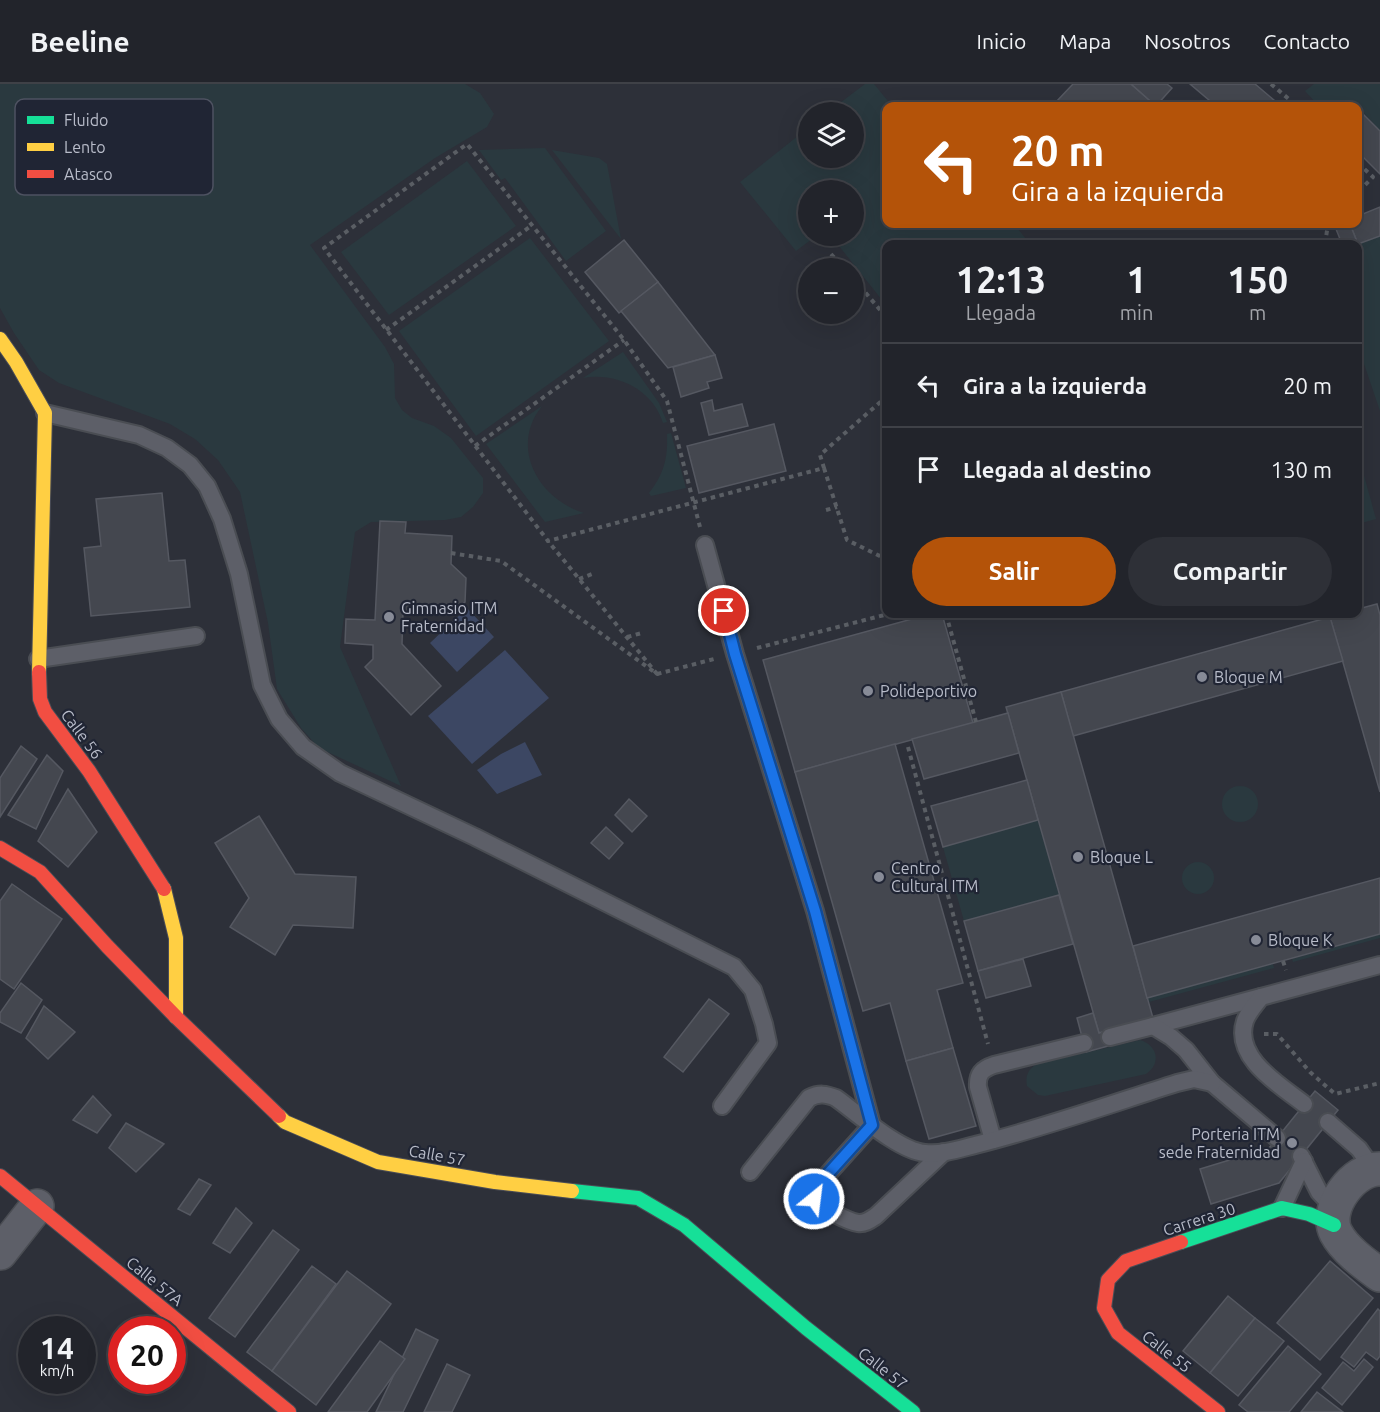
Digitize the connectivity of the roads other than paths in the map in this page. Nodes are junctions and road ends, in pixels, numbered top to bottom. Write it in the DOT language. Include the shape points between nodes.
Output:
graph roads {
  1 [pos="0,339"];
  2 [pos="45,412"];
  3 [pos="705,545"];
  4 [pos="196,636"];
  5 [pos="38,659"];
  6 [pos="0,848"];
  7 [pos="1380,965"];
  8 [pos="1261,997"];
  9 [pos="176,1017"];
  10 [pos="1153,1026"];
  11 [pos="1110,1037"];
  12 [pos="1084,1043"];
  13 [pos="1212,1083"];
  14 [pos="1304,1104"];
  15 [pos="722,1106"];
  16 [pos="1328,1122"];
  17 [pos="872,1125"];
  18 [pos="1277,1138"];
  19 [pos="993,1140"];
  20 [pos="944,1152"];
  21 [pos="1376,1169"];
  22 [pos="750,1172"];
  23 [pos="0,1176"];
  24 [pos="37,1206"];
  25 [pos="1282,1208"];
  26 [pos="1334,1217"];
  27 [pos="0,1253"];
  28 [pos="1380,1275"];
  29 [pos="1104,1308"];
  30 [pos="289,1412"];
  31 [pos="913,1412"];
  32 [pos="1218,1412"];
  1 -- 2 [label="street"];
  2 -- 5 [label="street, Calle 56"];
  2 -- 15 [label="lane" via="139,435 190,465 207,486 239,574 262,686 279,718 303,747 340,773 734,967 753,990 768,1043"];
  3 -- 17 [label="lane" via="815,911"];
  4 -- 5 [label="lane"];
  5 -- 9 [label="street, Calle 56" via="40,699 45,712 89,771 166,893 176,938"];
  6 -- 9 [label="street, Calle 57" via="40,872"];
  7 -- 8 [label="lane"];
  8 -- 10 [label="lane"];
  8 -- 14 [label="lane" via="1245,1020 1243,1035 1249,1053 1259,1068"];
  9 -- 31 [label="street, Calle 57" via="285,1122 378,1162 495,1182 638,1198 684,1225"];
  10 -- 11 [label="lane"];
  10 -- 13 [label="lane" via="1186,1050"];
  12 -- 19 [label="lane" via="980,1072 978,1087"];
  13 -- 18 [label="lane"];
  13 -- 19 [label="lane" via="1194,1079 1177,1083"];
  16 -- 21 [label="lane"];
  17 -- 20 [label="lane" via="909,1149"];
  17 -- 20 [label="lane" via="815,1192 819,1206 850,1221 859,1224 876,1216"];
  17 -- 22 [label="lane" via="836,1098 817,1094 809,1098"];
  19 -- 20 [label="lane"];
  21 -- 26 [label="street" via="1364,1172 1341,1193"];
  23 -- 24 [label="street, Calle 57A"];
  24 -- 27 [label="street"];
  24 -- 30 [label="street, Calle 57A"];
  25 -- 26 [label="street"];
  25 -- 26 [label="lane" via="1302,1159"];
  25 -- 29 [label="street, Carrera 30" via="1126,1261 1108,1280"];
  26 -- 28 [label="street" via="1335,1232"];
  29 -- 32 [label="street, Calle 55" via="1118,1333"];
}
